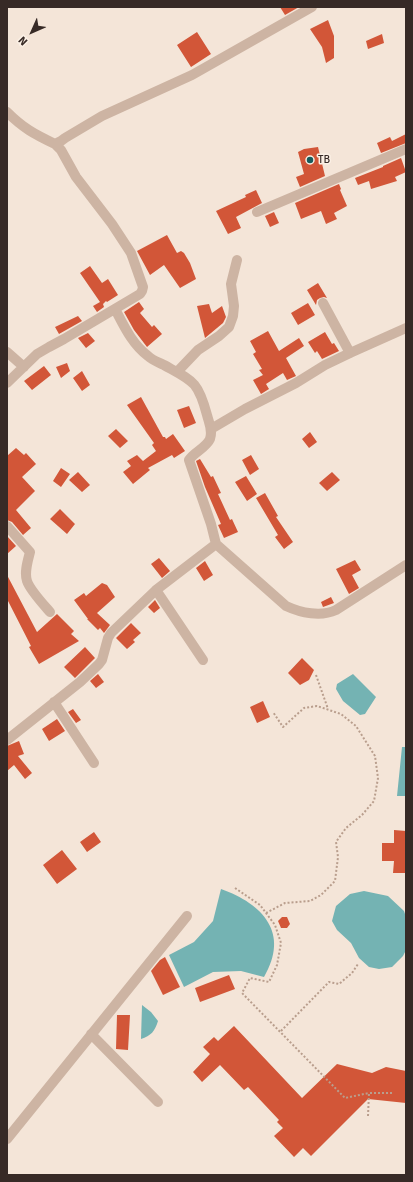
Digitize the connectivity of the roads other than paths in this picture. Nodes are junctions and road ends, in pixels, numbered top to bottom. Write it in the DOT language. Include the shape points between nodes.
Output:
graph roads {
  1 [pos="312,7"];
  2 [pos="7,112"];
  3 [pos="55,144"];
  4 [pos="406,149"];
  5 [pos="257,212"];
  6 [pos="237,260"];
  7 [pos="323,303"];
  8 [pos="115,309"];
  9 [pos="406,328"];
  10 [pos="7,352"];
  11 [pos="350,353"];
  12 [pos="24,367"];
  13 [pos="177,372"];
  14 [pos="7,383"];
  15 [pos="211,429"];
  16 [pos="7,526"];
  17 [pos="216,544"];
  18 [pos="406,565"];
  19 [pos="156,590"];
  20 [pos="50,612"];
  21 [pos="204,660"];
  22 [pos="54,702"];
  23 [pos="7,740"];
  24 [pos="94,762"];
  25 [pos="187,916"];
  26 [pos="91,1034"];
  27 [pos="158,1102"];
  28 [pos="7,1139"];
  1 -- 3 [label="street" via="192,75 102,116"];
  2 -- 3 [label="street" via="19,125"];
  3 -- 8 [label="street" via="131,253 142,291"];
  4 -- 5 [label="street"];
  6 -- 13 [label="street" via="232,284 234,316 229,327 198,350"];
  7 -- 11 [label="street"];
  8 -- 12 [label="street" via="37,354"];
  8 -- 13 [label="street" via="132,340 141,350 148,357"];
  9 -- 11 [label="street"];
  10 -- 12 [label="street"];
  11 -- 15 [label="street"];
  12 -- 14 [label="street"];
  13 -- 15 [label="street" via="197,386"];
  15 -- 17 [label="street" via="207,444 189,460 212,524"];
  16 -- 20 [label="street" via="30,552 27,580"];
  17 -- 18 [label="street" via="286,606 321,614 336,610"];
  17 -- 19 [label="street"];
  19 -- 21 [label="street"];
  19 -- 22 [label="street" via="111,632 99,664"];
  22 -- 23 [label="street"];
  22 -- 24 [label="street"];
  25 -- 26 [label="street"];
  26 -- 27 [label="street"];
  26 -- 28 [label="street"];
}
